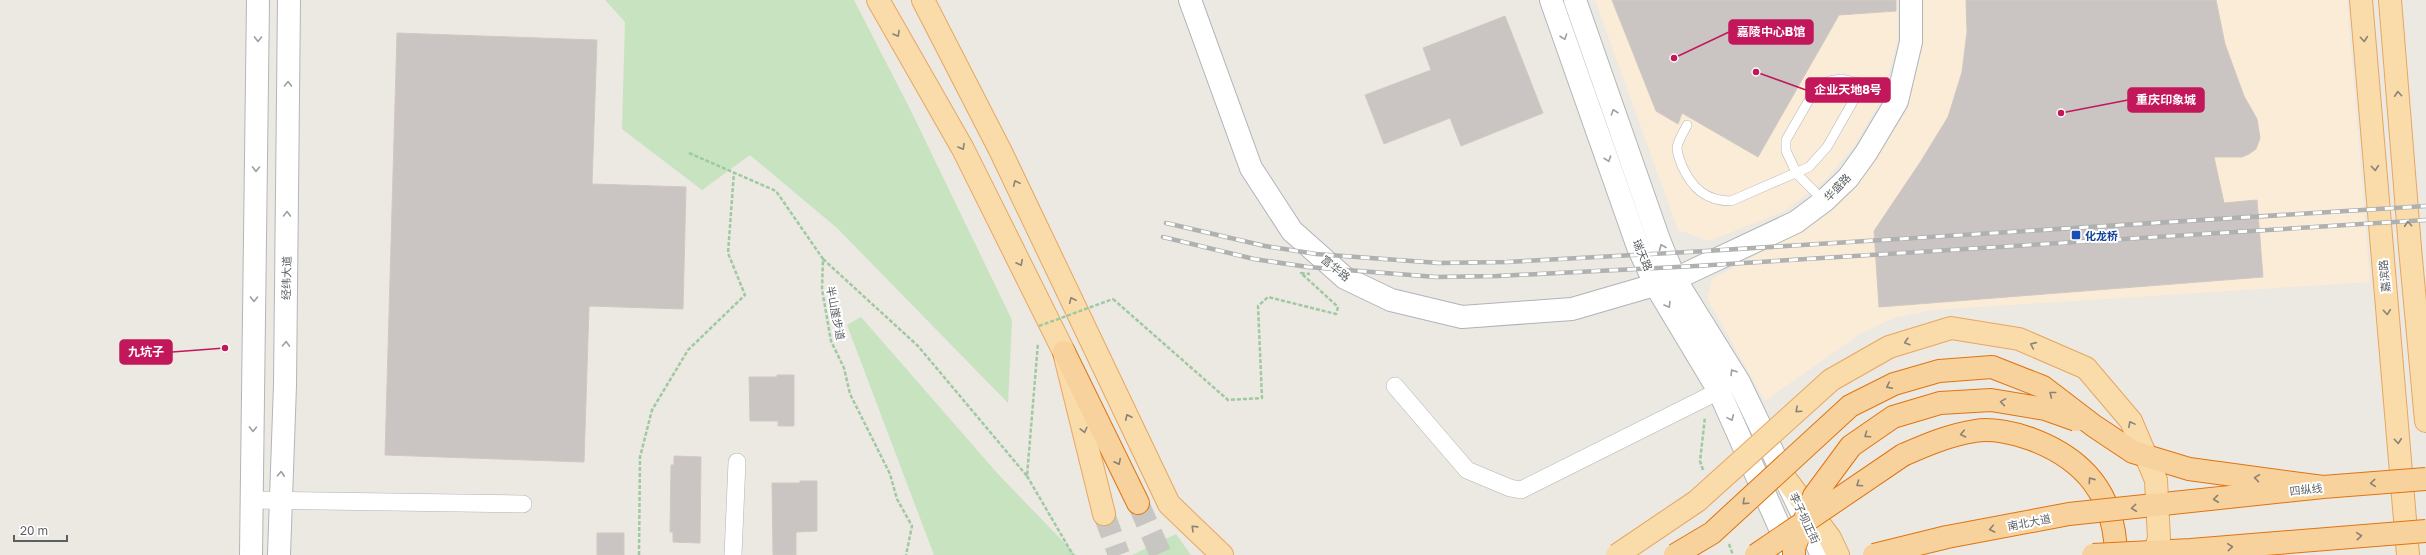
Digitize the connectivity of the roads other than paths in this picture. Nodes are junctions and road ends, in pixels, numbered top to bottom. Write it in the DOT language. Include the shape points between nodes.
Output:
graph roads {
  1 [pos="258,0"];
  2 [pos="289,0"];
  3 [pos="878,0"];
  4 [pos="922,0"];
  5 [pos="1190,0"];
  6 [pos="1551,0"];
  7 [pos="1575,0"];
  8 [pos="1911,0"];
  9 [pos="2361,0"];
  10 [pos="2390,0"];
  11 [pos="1863,84"];
  12 [pos="1899,92"];
  13 [pos="1687,125"];
  14 [pos="1797,174"];
  15 [pos="1824,201"];
  16 [pos="2410,248"];
  17 [pos="1665,282"];
  18 [pos="2426,304"];
  19 [pos="1064,352"];
  20 [pos="1395,386"];
  21 [pos="1719,391"];
  22 [pos="2426,418"];
  23 [pos="2094,426"];
  24 [pos="737,462"];
  25 [pos="2426,478"];
  26 [pos="1788,482"];
  27 [pos="2323,487"];
  28 [pos="252,500"];
  29 [pos="280,502"];
  30 [pos="2187,502"];
  31 [pos="1138,503"];
  32 [pos="523,504"];
  33 [pos="1104,514"];
  34 [pos="2426,531"];
  35 [pos="2185,552"];
  36 [pos="2408,554"];
  37 [pos="251,555"];
  38 [pos="278,555"];
  39 [pos="733,555"];
  40 [pos="1222,555"];
  41 [pos="1617,555"];
  42 [pos="1675,555"];
  43 [pos="1756,555"];
  44 [pos="1793,555"];
  45 [pos="1822,555"];
  46 [pos="1838,555"];
  47 [pos="1874,555"];
  48 [pos="2093,555"];
  49 [pos="2116,555"];
  50 [pos="2153,555"];
  1 -- 28 [label="main road, one-way"];
  29 -- 2 [label="main road, 经纬大道, one-way" via="285,385"];
  3 -- 19 [label="main road, one-way" via="963,148"];
  40 -- 4 [label="main road, one-way" via="1169,504 1001,152"];
  5 -- 17 [label="main road, 富华路" via="1251,168 1292,231 1345,278 1391,300 1462,317 1572,309"];
  6 -- 17 [label="main road, 瑞天路, one-way" via="1638,247"];
  17 -- 7 [label="main road, 瑞天路, one-way" via="1659,240"];
  8 -- 12 [label="main road, 华盛路" via="1911,42"];
  9 -- 36 [label="main road, 嘉滨路, one-way"];
  16 -- 10 [label="main road, one-way"];
  11 -- 12 [label="lane"];
  11 -- 14 [label="lane" via="1827,147 1809,167"];
  11 -- 14 [label="lane" via="1841,79 1829,80 1812,93 1786,140 1786,151"];
  12 -- 15 [label="main road, 华盛路" via="1866,153 1848,178"];
  13 -- 14 [label="lane" via="1677,146 1678,154 1693,187 1710,198 1732,201"];
  14 -- 15 [label="lane"];
  15 -- 17 [label="main road, 华盛路" via="1796,222"];
  16 -- 18 [label="main road"];
  16 -- 22 [label="main road"];
  17 -- 21 [label="main road, 瑞天路, one-way"];
  26 -- 17 [label="main road, 瑞天路, one-way" via="1739,382"];
  19 -- 31 [label="highway, one-way"];
  19 -- 33 [label="main road, one-way"];
  20 -- 21 [label="street" via="1467,470 1521,490"];
  21 -- 44 [label="main road, 瑞天路, one-way"];
  27 -- 23 [label="highway, one-way, bridge" via="2189,469 2133,452"];
  23 -- 42 [label="highway, one-way, bridge" via="2043,387 1992,367 1939,370 1894,384 1850,406 1712,533"];
  23 -- 44 [label="highway, one-way, bridge" via="2045,409 1991,400 1940,403 1893,417 1851,446 1814,496"];
  24 -- 39 [label="street"];
  25 -- 27 [label="highway, 四纵线, one-way, bridge"];
  26 -- 45 [label="main road, 李子坝正街"];
  26 -- 46 [label="main road" via="1830,538"];
  27 -- 30 [label="highway, 四纵线, one-way, bridge"];
  28 -- 29 [label="street"];
  28 -- 37 [label="main road"];
  29 -- 32 [label="street"];
  29 -- 38 [label="main road, 经纬大道"];
  30 -- 47 [label="highway, 南北大道, one-way, bridge" via="2069,514"];
  35 -- 34 [label="highway, one-way, bridge"];
  35 -- 48 [label="highway, bridge"];
  50 -- 41 [label="main road, one-way, bridge" via="2159,539 2156,480 2130,421 2086,368 2019,339 1951,328 1889,347 1832,380 1696,501"];
  49 -- 43 [label="highway, one-way, bridge" via="2116,534 2104,499 2082,468 2052,447 2016,434 1976,431 1942,438 1903,454"];
}
